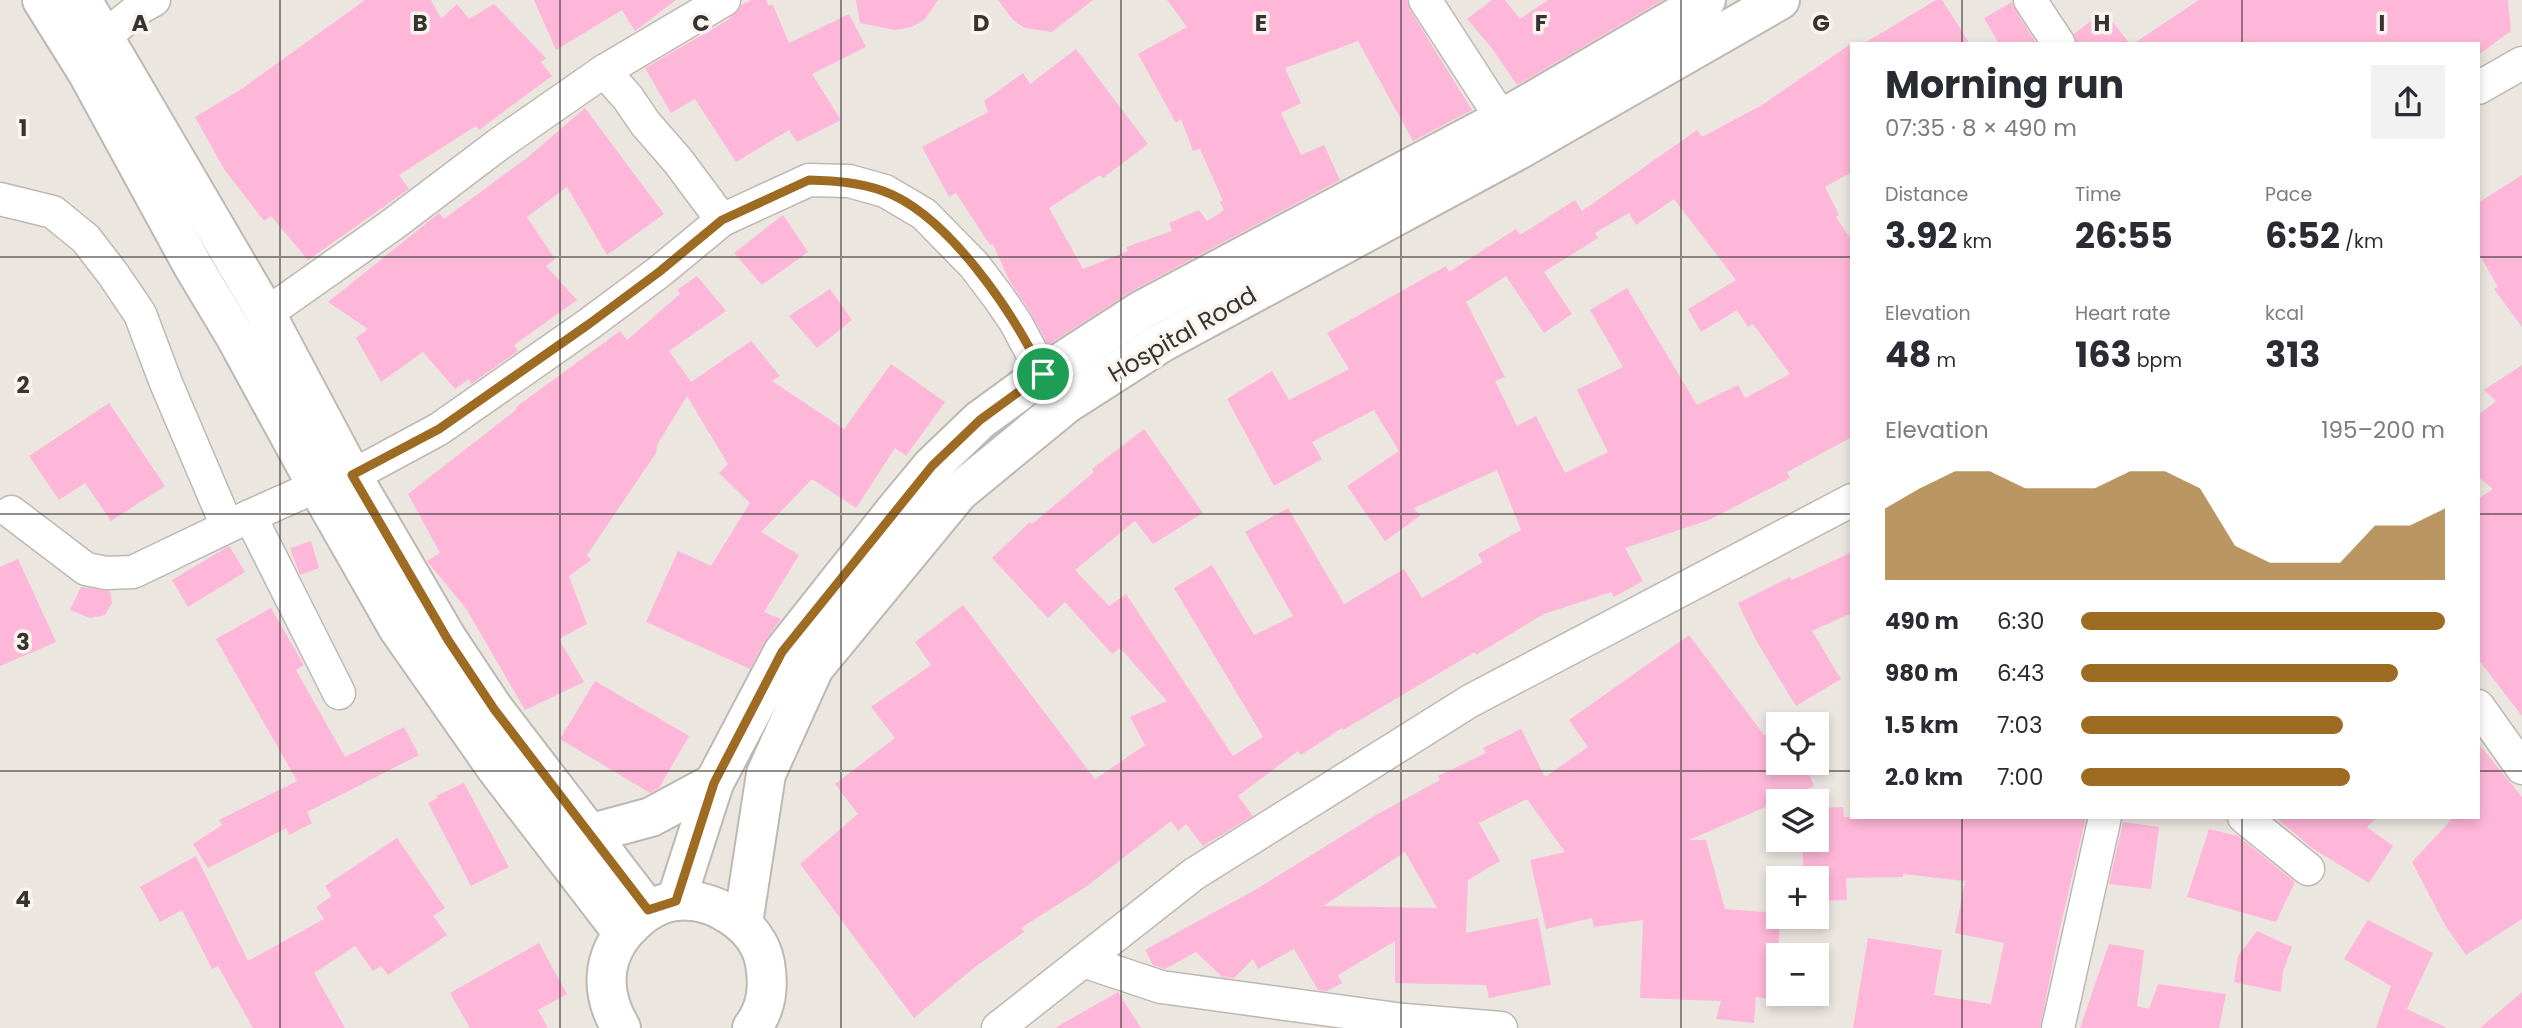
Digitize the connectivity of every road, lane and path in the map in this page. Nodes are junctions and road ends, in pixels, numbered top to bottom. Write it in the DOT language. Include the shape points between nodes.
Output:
graph roads {
  1 [pos="42,0"];
  2 [pos="82,0"];
  3 [pos="154,0"];
  4 [pos="724,0"];
  5 [pos="1425,0"];
  6 [pos="1706,0"];
  7 [pos="1780,0"];
  8 [pos="2030,0"];
  9 [pos="105,36"];
  10 [pos="2058,42"];
  11 [pos="2522,63"];
  12 [pos="604,71"];
  13 [pos="2480,87"];
  14 [pos="1502,119"];
  15 [pos="0,198"];
  16 [pos="722,220"];
  17 [pos="266,314"];
  18 [pos="1043,374"];
  19 [pos="334,481"];
  20 [pos="1850,501"];
  21 [pos="11,512"];
  22 [pos="238,521"];
  23 [pos="339,693"];
  24 [pos="2480,709"];
  25 [pos="2522,768"];
  26 [pos="714,783"];
  27 [pos="2105,819"];
  28 [pos="2246,819"];
  29 [pos="592,833"];
  30 [pos="2308,869"];
  31 [pos="649,914"];
  32 [pos="743,923"];
  33 [pos="1083,961"];
  34 [pos="759,1024"];
  35 [pos="620,1027"];
  36 [pos="998,1028"];
  37 [pos="1501,1028"];
  38 [pos="2058,1028"];
  1 -- 19 [label="street"];
  2 -- 9 [label="street"];
  3 -- 9 [label="street"];
  4 -- 12 [label="street"];
  5 -- 14 [label="street"];
  6 -- 14 [label="street, Hospital Road"];
  7 -- 32 [label="street, Hospital Road" via="1520,149 1161,343 1066,404 959,492 814,668 766,774"];
  8 -- 10 [label="street"];
  9 -- 17 [label="street"];
  11 -- 13 [label="street"];
  12 -- 16 [label="street"];
  12 -- 17 [label="street"];
  14 -- 18 [label="street, Hospital Road" via="1142,310"];
  15 -- 22 [label="street" via="52,212 86,239 127,294 140,314 166,383"];
  16 -- 18 [label="street" via="809,180 849,181 885,191 923,214 974,265 1016,323"];
  16 -- 19 [label="street" via="589,324 439,429"];
  17 -- 19 [label="street"];
  18 -- 26 [label="street, Hospital Road" via="980,420 892,513 782,652"];
  19 -- 22 [label="street"];
  19 -- 29 [label="street" via="494,709"];
  19 -- 31 [label="street" via="398,628 496,768"];
  20 -- 33 [label="street" via="1470,701 1194,874"];
  21 -- 22 [label="street" via="86,569 106,573 133,572"];
  22 -- 23 [label="street"];
  24 -- 25 [label="street"];
  26 -- 29 [label="street" via="651,817"];
  26 -- 31 [label="street, Hospital Road"];
  27 -- 38 [label="street"];
  28 -- 30 [label="street"];
  29 -- 31 [label="street"];
  31 -- 32 [label="street" via="714,905"];
  31 -- 35 [label="street, Hospital Road" via="608,962 606,996"];
  32 -- 34 [label="street" via="762,951 768,984"];
  33 -- 36 [label="street"];
  33 -- 37 [label="street" via="1161,986 1404,1020"];
}
